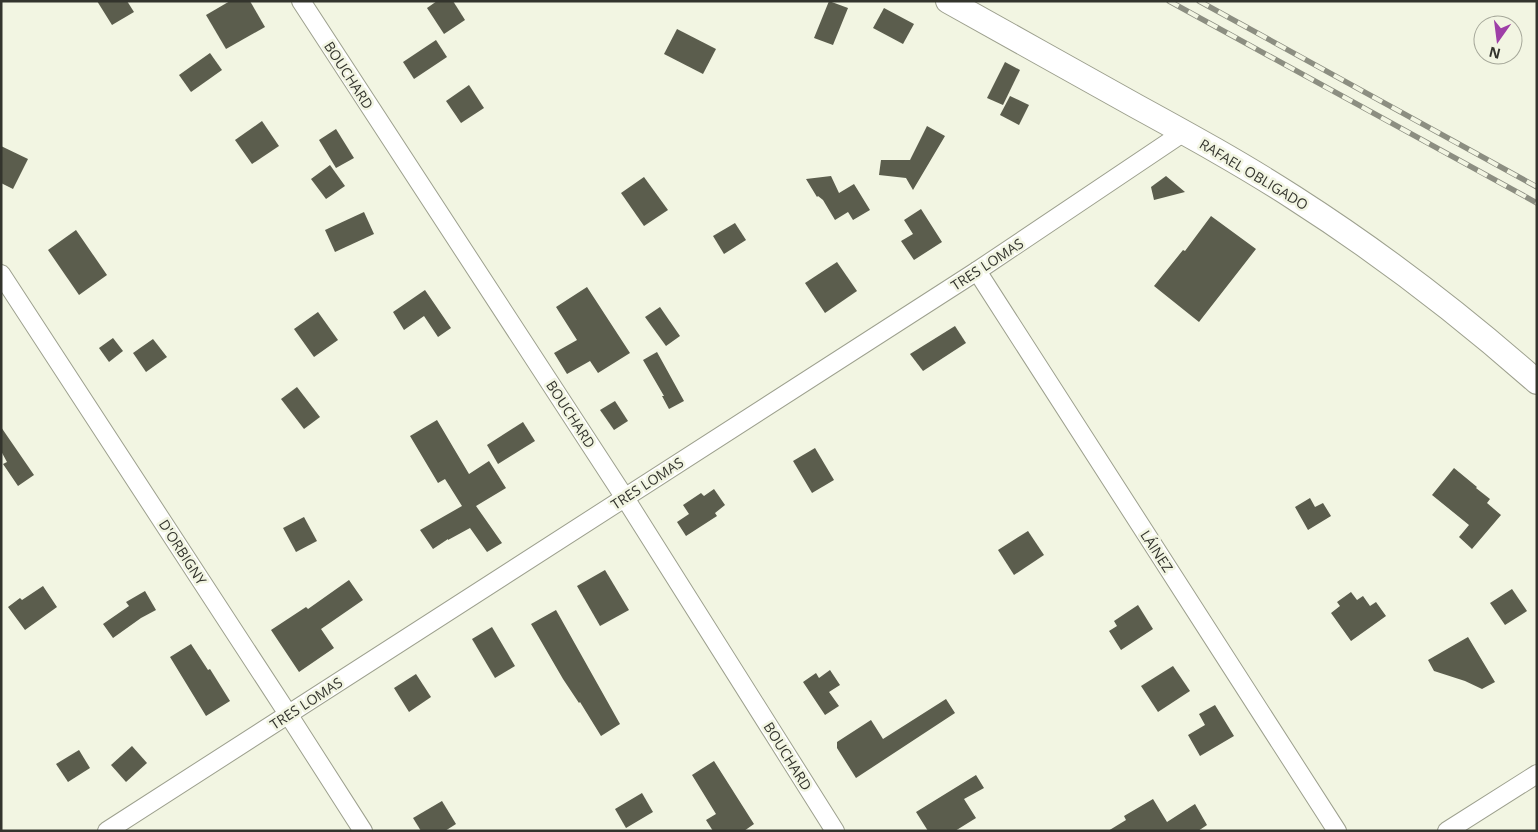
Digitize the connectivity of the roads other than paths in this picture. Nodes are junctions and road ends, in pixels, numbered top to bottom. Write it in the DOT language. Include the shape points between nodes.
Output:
graph roads {
  1 [pos="301,1"];
  2 [pos="948,1"];
  3 [pos="1184,132"];
  4 [pos="977,271"];
  5 [pos="1,274"];
  6 [pos="1537,382"];
  7 [pos="625,498"];
  8 [pos="288,714"];
  9 [pos="1537,774"];
  10 [pos="108,831"];
  11 [pos="363,831"];
  12 [pos="835,831"];
  13 [pos="1337,831"];
  14 [pos="1447,831"];
  1 -- 7 [label="street, BOUCHARD"];
  2 -- 3 [label="street, RAFAEL OBLIGADO"];
  3 -- 4 [label="street, TRES LOMAS"];
  3 -- 6 [label="street, RAFAEL OBLIGADO" via="1284,191 1351,236 1445,305"];
  4 -- 7 [label="street, TRES LOMAS"];
  4 -- 13 [label="street, LÁINEZ"];
  5 -- 8 [label="street, D'ORBIGNY"];
  7 -- 8 [label="street, TRES LOMAS"];
  7 -- 12 [label="street, BOUCHARD"];
  8 -- 10 [label="street, TRES LOMAS"];
  8 -- 11 [label="street, D'ORBIGNY"];
  9 -- 14 [label="street"];
}
